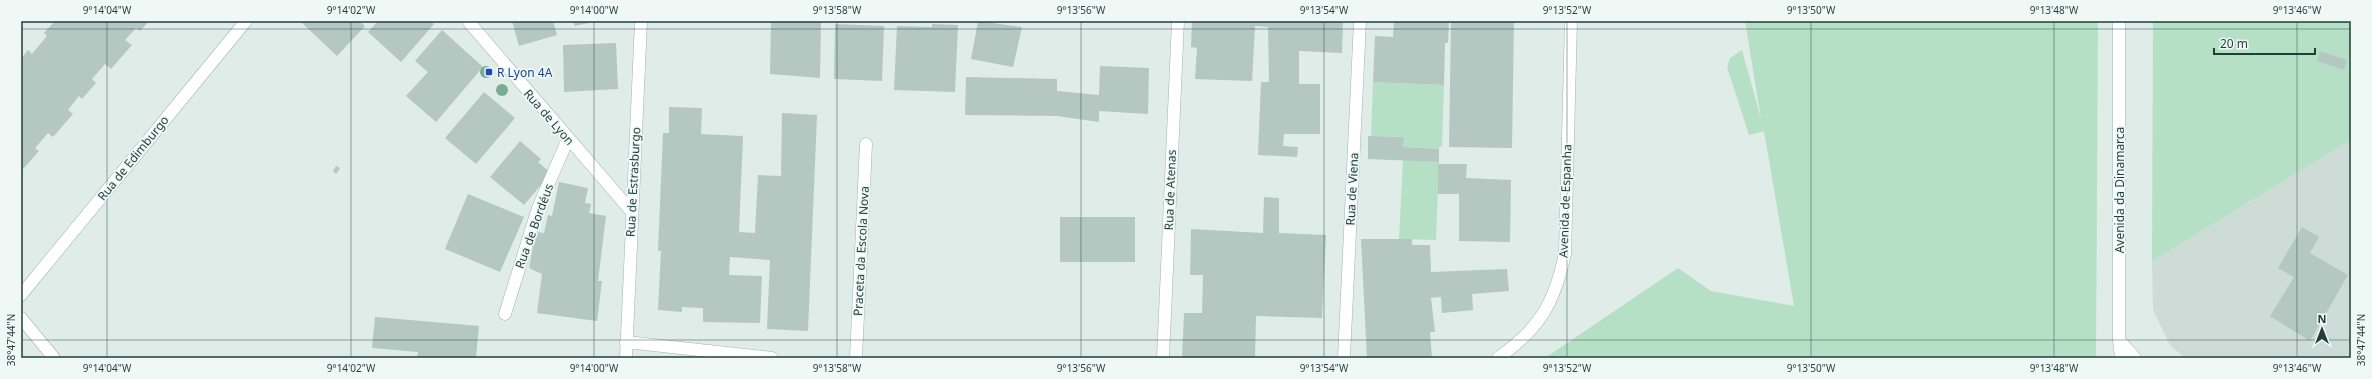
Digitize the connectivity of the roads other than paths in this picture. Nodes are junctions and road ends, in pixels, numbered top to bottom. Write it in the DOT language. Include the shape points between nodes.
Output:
graph roads {
  1 [pos="246,21"];
  2 [pos="468,21"];
  3 [pos="641,21"];
  4 [pos="1178,21"];
  5 [pos="1360,21"];
  6 [pos="1571,21"];
  7 [pos="2119,21"];
  8 [pos="568,139"];
  9 [pos="866,144"];
  10 [pos="632,212"];
  11 [pos="21,295"];
  12 [pos="505,314"];
  13 [pos="21,318"];
  14 [pos="2119,340"];
  15 [pos="626,342"];
  16 [pos="54,358"];
  17 [pos="626,358"];
  18 [pos="772,358"];
  19 [pos="856,358"];
  20 [pos="1163,358"];
  21 [pos="1344,358"];
  22 [pos="1498,358"];
  23 [pos="2121,358"];
  24 [pos="2135,358"];
  1 -- 11 [label="street, Rua de Edimburgo"];
  2 -- 8 [label="street, Rua de Lyon"];
  3 -- 10 [label="street, Rua de Estrasburgo"];
  4 -- 20 [label="street, Rua de Atenas"];
  5 -- 21 [label="street, Rua de Viena"];
  6 -- 22 [label="street, Avenida de Espanha" via="1565,250 1558,285 1544,315 1521,342"];
  7 -- 14 [label="street, Avenida da Dinamarca"];
  8 -- 10 [label="street, Rua de Lyon"];
  8 -- 12 [label="street, Rua de Bordéus" via="538,208"];
  9 -- 19 [label="street, Praceta da Escola Nova"];
  10 -- 15 [label="street, Rua de Estrasburgo"];
  13 -- 16 [label="street"];
  14 -- 23 [label="street, Avenida da Dinamarca"];
  14 -- 24 [label="street"];
  15 -- 17 [label="street, Rua de Estrasburgo"];
  15 -- 18 [label="street"];
}
